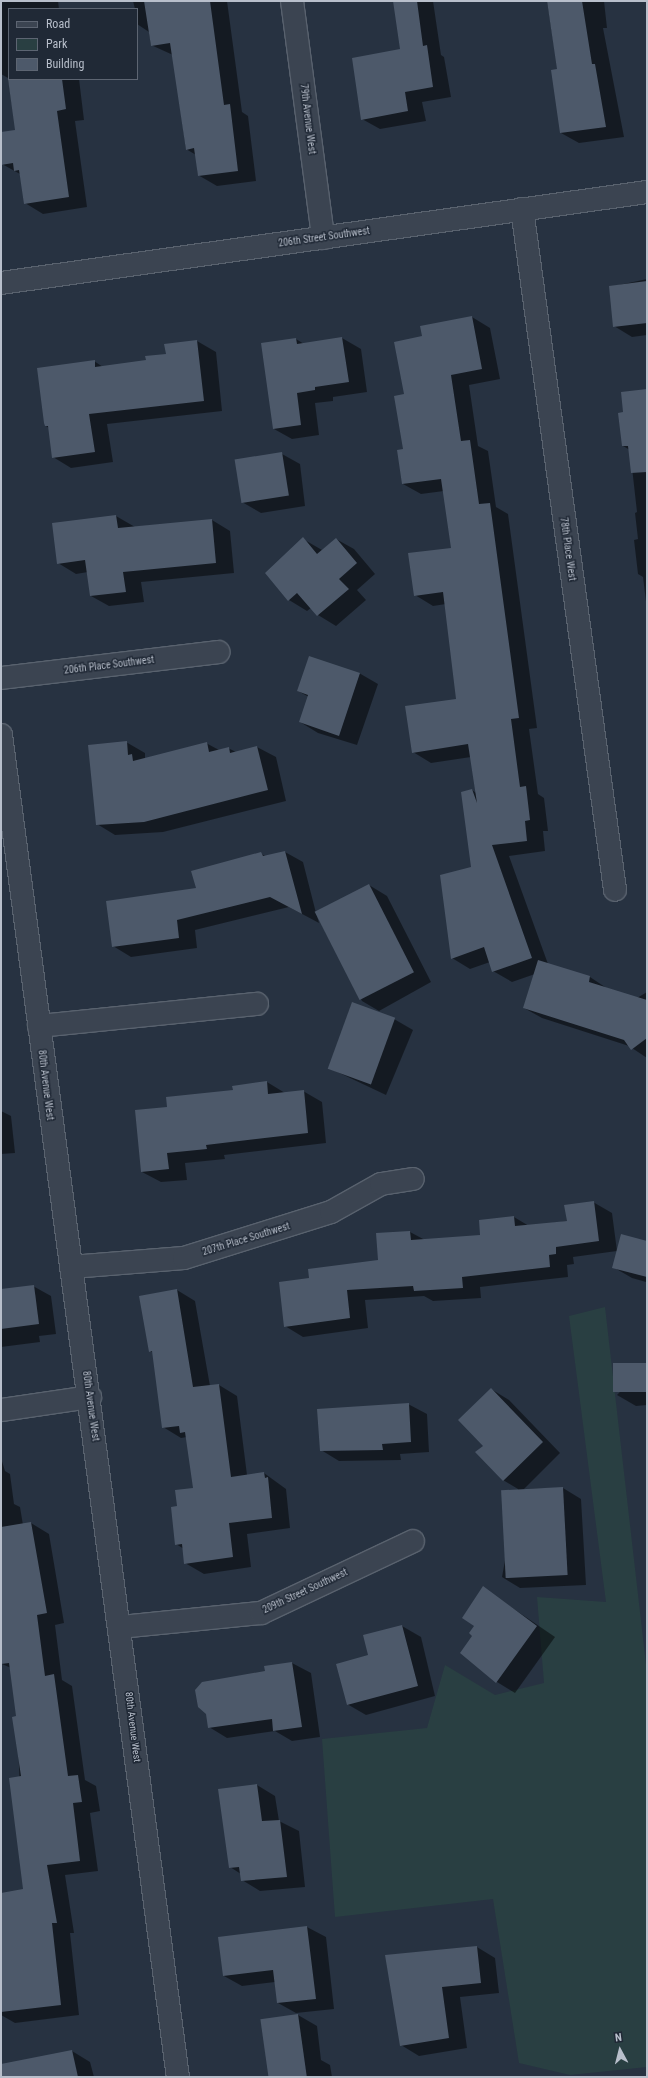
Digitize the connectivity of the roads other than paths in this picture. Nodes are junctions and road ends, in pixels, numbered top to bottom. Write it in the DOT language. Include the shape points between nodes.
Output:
graph roads {
  1 [pos="292,1"];
  2 [pos="647,192"];
  3 [pos="522,209"];
  4 [pos="323,238"];
  5 [pos="1,283"];
  6 [pos="218,652"];
  7 [pos="1,678"];
  8 [pos="1,735"];
  9 [pos="615,890"];
  10 [pos="257,1004"];
  11 [pos="39,1026"];
  12 [pos="413,1179"];
  13 [pos="71,1267"];
  14 [pos="90,1397"];
  15 [pos="1,1410"];
  16 [pos="413,1541"];
  17 [pos="120,1627"];
  18 [pos="178,2077"];
  1 -- 4 [label="street, 79th Avenue West"];
  2 -- 3 [label="street, 206th Street Southwest"];
  3 -- 4 [label="street, 206th Street Southwest"];
  3 -- 9 [label="street, 78th Place West"];
  4 -- 5 [label="street, 206th Street Southwest"];
  6 -- 7 [label="street, 206th Place Southwest"];
  8 -- 11 [label="street, 80th Avenue West"];
  10 -- 11 [label="street"];
  11 -- 13 [label="street, 80th Avenue West"];
  12 -- 13 [label="street, 207th Place Southwest" via="381,1184 331,1212 184,1258"];
  13 -- 14 [label="street, 80th Avenue West"];
  14 -- 15 [label="street"];
  14 -- 17 [label="street, 80th Avenue West"];
  16 -- 17 [label="street, 209th Street Southwest" via="260,1613"];
  17 -- 18 [label="street, 80th Avenue West"];
}
